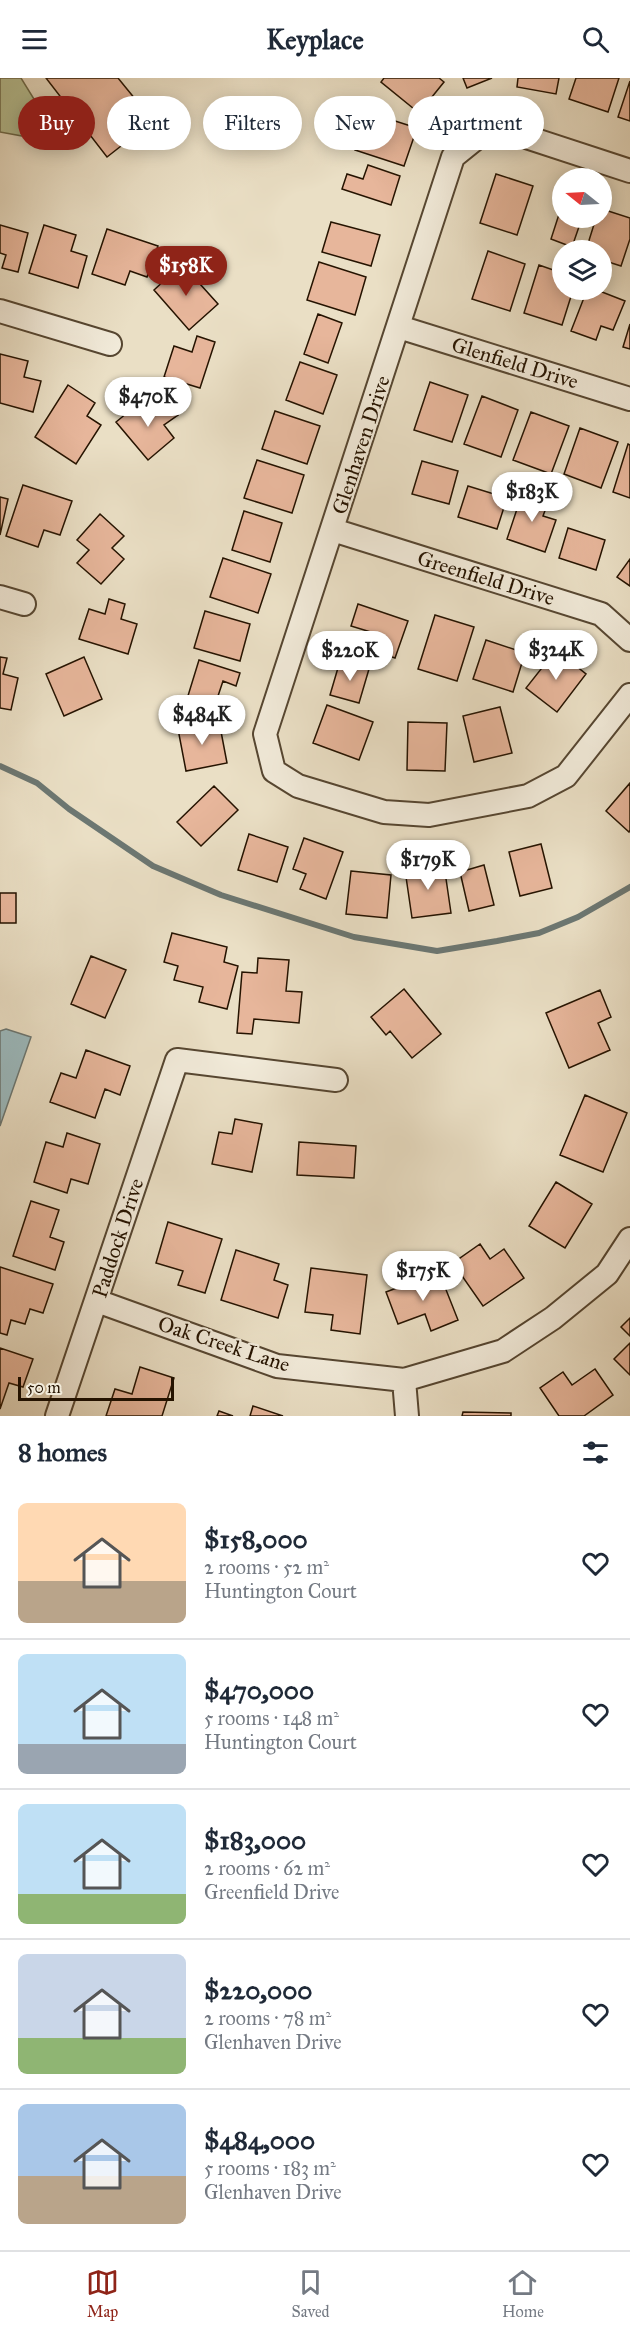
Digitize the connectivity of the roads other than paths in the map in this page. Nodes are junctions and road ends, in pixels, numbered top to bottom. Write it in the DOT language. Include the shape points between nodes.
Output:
graph roads {
  1 [pos="630,171"];
  2 [pos="0,311"];
  3 [pos="399,327"];
  4 [pos="110,344"];
  5 [pos="630,399"];
  6 [pos="333,530"];
  7 [pos="0,597"];
  8 [pos="24,604"];
  9 [pos="630,640"];
  10 [pos="630,695"];
  11 [pos="336,1080"];
  12 [pos="630,1239"];
  13 [pos="97,1301"];
  14 [pos="404,1380"];
  15 [pos="57,1416"];
  16 [pos="407,1416"];
  1 -- 3 [label="street, Glenhaven Drive" via="511,132 484,132 453,157"];
  2 -- 4 [label="street"];
  3 -- 5 [label="street, Glenfield Drive"];
  3 -- 6 [label="street, Glenhaven Drive"];
  6 -- 9 [label="street, Greenfield Drive" via="601,614"];
  6 -- 10 [label="street, Glenhaven Drive" via="265,734 274,771 298,786 384,812 429,815 528,796 566,776"];
  7 -- 8 [label="street"];
  11 -- 13 [label="street, Paddock Drive" via="177,1059"];
  12 -- 14 [label="street, Oak Creek Lane" via="607,1274 553,1318 502,1351"];
  13 -- 14 [label="street, Oak Creek Lane" via="277,1366"];
  13 -- 15 [label="street, Paddock Drive"];
  14 -- 16 [label="street"];
}
